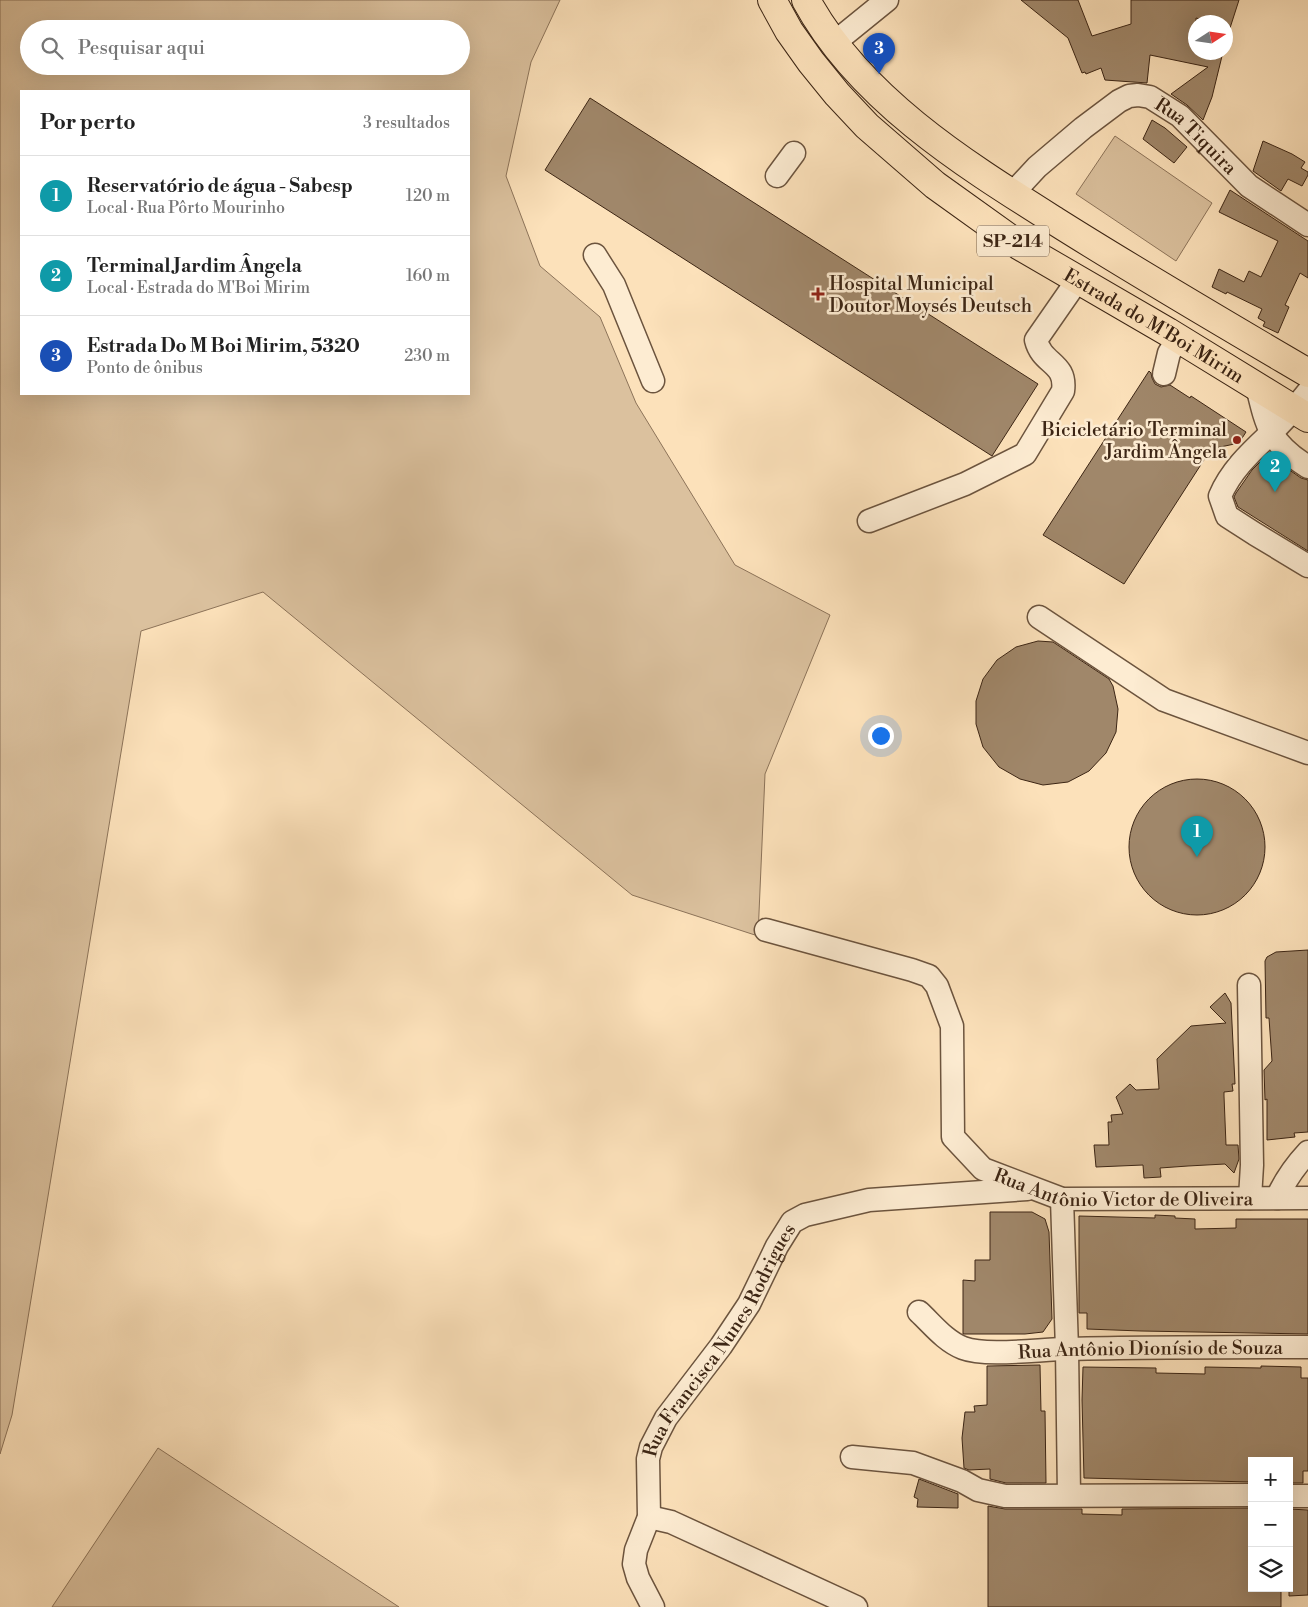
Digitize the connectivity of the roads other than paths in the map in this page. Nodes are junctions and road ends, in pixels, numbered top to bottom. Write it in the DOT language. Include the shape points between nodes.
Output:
graph roads {
  1 [pos="772,0"];
  2 [pos="887,0"];
  3 [pos="811,3"];
  4 [pos="834,43"];
  5 [pos="794,153"];
  6 [pos="777,176"];
  7 [pos="1012,194"];
  8 [pos="1055,221"];
  9 [pos="1308,225"];
  10 [pos="994,227"];
  11 [pos="594,255"];
  12 [pos="1077,281"];
  13 [pos="1234,330"];
  14 [pos="1178,338"];
  15 [pos="1219,363"];
  16 [pos="1164,374"];
  17 [pos="653,381"];
  18 [pos="1257,386"];
  19 [pos="1305,389"];
  20 [pos="1270,434"];
  21 [pos="1308,467"];
  22 [pos="869,521"];
  23 [pos="1308,566"];
  24 [pos="1040,617"];
  25 [pos="1308,753"];
  26 [pos="766,930"];
  27 [pos="1250,985"];
  28 [pos="1308,1152"];
  29 [pos="1033,1188"];
  30 [pos="1250,1198"];
  31 [pos="1276,1198"];
  32 [pos="1308,1198"];
  33 [pos="1062,1199"];
  34 [pos="919,1312"];
  35 [pos="1308,1347"];
  36 [pos="1067,1348"];
  37 [pos="852,1457"];
  38 [pos="1069,1495"];
  39 [pos="1248,1496"];
  40 [pos="1293,1496"];
  41 [pos="1308,1496"];
  42 [pos="649,1517"];
  43 [pos="653,1607"];
  44 [pos="856,1607"];
  1 -- 10 [label="main road, Estrada do M'Boi Mirim / SP-214" via="811,62 867,126 935,185"];
  2 -- 4 [label="street"];
  3 -- 4 [label="main road, Estrada do M'Boi Mirim / SP-214"];
  4 -- 7 [label="main road, Estrada do M'Boi Mirim / SP-214" via="861,75 931,138"];
  5 -- 6 [label="street"];
  7 -- 8 [label="main road, Estrada do M'Boi Mirim / SP-214"];
  7 -- 9 [label="street, Rua Tiquira" via="1082,128 1119,101 1138,95 1150,97 1180,116 1249,186"];
  8 -- 10 [label="main road" via="1015,206 1005,208"];
  8 -- 13 [label="main road, Estrada do M'Boi Mirim / SP-214"];
  10 -- 12 [label="main road, Estrada do M'Boi Mirim / SP-214"];
  11 -- 17 [label="street" via="614,285"];
  12 -- 14 [label="main road, Estrada do M'Boi Mirim / SP-214"];
  12 -- 22 [label="street" via="1036,340 1038,348 1062,373 1065,381 1063,391 1025,454 965,484"];
  13 -- 15 [label="main road" via="1240,338 1238,356 1233,361"];
  13 -- 19 [label="main road, Estrada do M'Boi Mirim / SP-214"];
  14 -- 15 [label="main road, Estrada do M'Boi Mirim / SP-214"];
  14 -- 16 [label="street" via="1169,353"];
  15 -- 18 [label="main road, Estrada do M'Boi Mirim / SP-214"];
  18 -- 19 [label="main road, Estrada do M'Boi Mirim / SP-214"];
  18 -- 20 [label="street"];
  19 -- 20 [label="street"];
  20 -- 21 [label="street"];
  20 -- 23 [label="street" via="1246,457 1220,496 1227,516"];
  24 -- 25 [label="street" via="1164,700"];
  26 -- 29 [label="street, Rua Antônio Victor de Oliveira" via="929,976 937,986 952,1026 953,1137 983,1169"];
  27 -- 30 [label="street"];
  28 -- 31 [label="street" via="1294,1167"];
  29 -- 33 [label="street, Rua Antônio Victor de Oliveira"];
  29 -- 42 [label="street, Rua Francisca Nunes Rodrigues" via="869,1200 805,1215 792,1222 749,1304 666,1418 651,1447 648,1459"];
  30 -- 31 [label="street, Rua Antônio Victor de Oliveira"];
  30 -- 33 [label="street, Rua Antônio Victor de Oliveira"];
  31 -- 32 [label="street, Rua Antônio Victor de Oliveira"];
  33 -- 36 [label="street"];
  34 -- 36 [label="street, Rua Antônio Dionísio de Souza" via="951,1342 964,1348 992,1351"];
  35 -- 36 [label="street, Rua Antônio Dionísio de Souza"];
  36 -- 38 [label="street"];
  37 -- 38 [label="street" via="913,1463 978,1490 1004,1496"];
  38 -- 39 [label="street"];
  40 -- 41 [label="street"];
  42 -- 43 [label="street, Rua Francisca Nunes Rodrigues" via="634,1564"];
  42 -- 44 [label="street" via="671,1522"];
}
